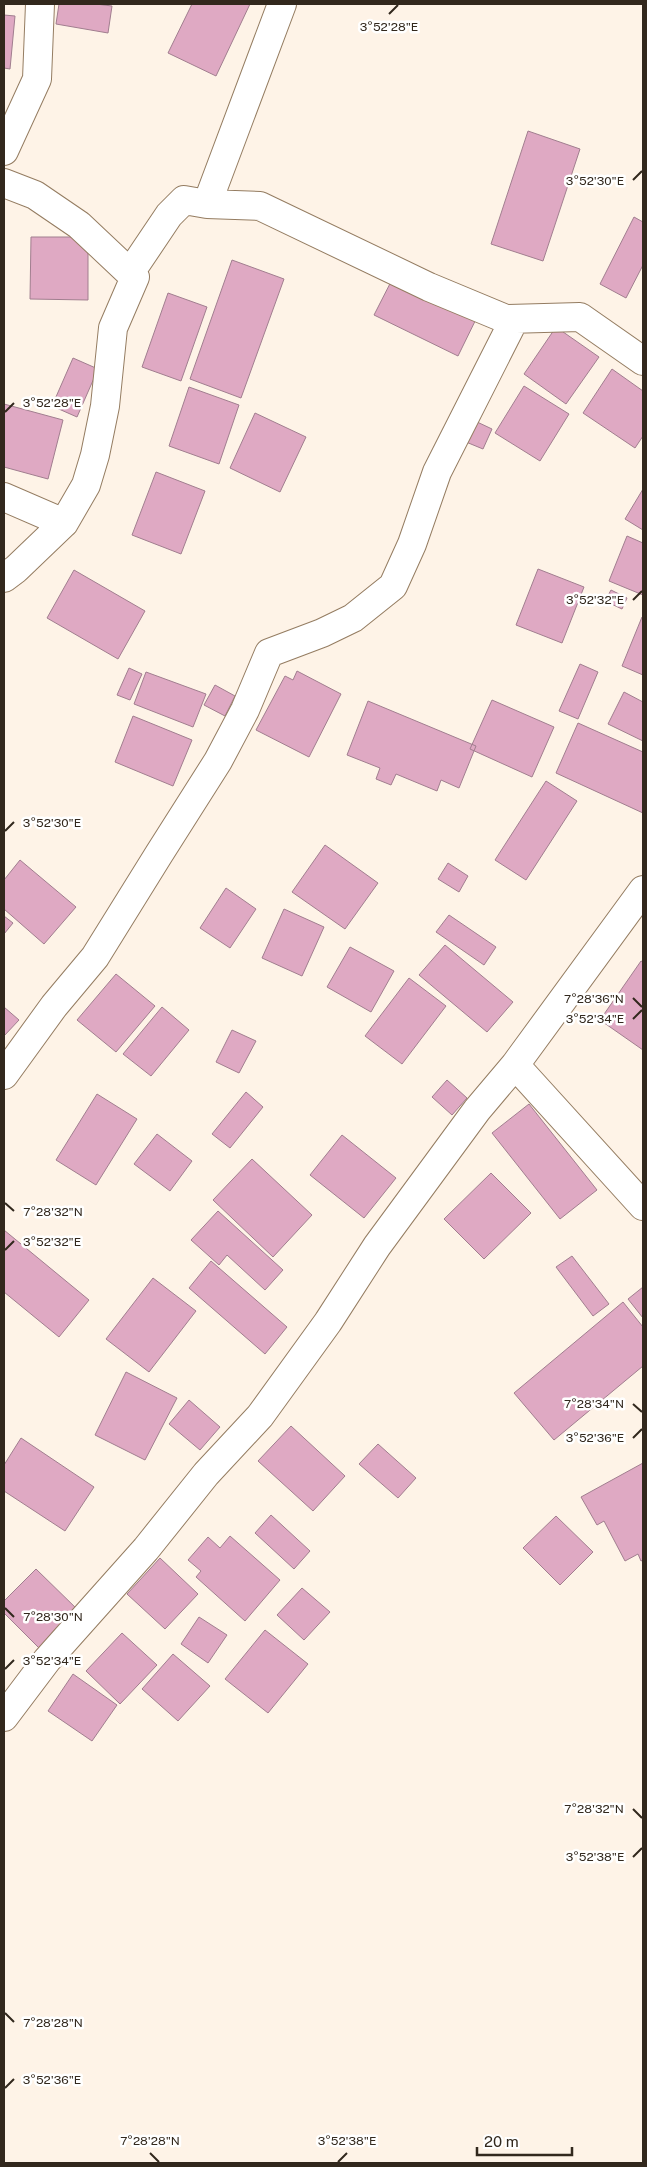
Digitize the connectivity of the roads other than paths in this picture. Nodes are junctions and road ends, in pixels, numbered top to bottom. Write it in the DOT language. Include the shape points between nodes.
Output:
graph roads {
  1 [pos="40,4"];
  2 [pos="282,4"];
  3 [pos="4,151"];
  4 [pos="4,184"];
  5 [pos="207,204"];
  6 [pos="130,273"];
  7 [pos="506,319"];
  8 [pos="643,361"];
  9 [pos="4,497"];
  10 [pos="64,523"];
  11 [pos="4,578"];
  12 [pos="643,890"];
  13 [pos="515,1064"];
  14 [pos="4,1076"];
  15 [pos="643,1206"];
  16 [pos="4,1716"];
  1 -- 3 [label="street" via="37,79"];
  2 -- 5 [label="street"];
  4 -- 6 [label="street" via="35,195 79,225"];
  5 -- 6 [label="street" via="184,200 169,215"];
  5 -- 7 [label="street" via="260,206 429,287"];
  6 -- 10 [label="street" via="135,277 113,328 105,406 95,455 86,485"];
  7 -- 8 [label="street" via="580,317"];
  7 -- 14 [label="street" via="514,320 436,472 412,544 393,586 352,618 268,653 245,710 218,761 160,854 95,956"];
  9 -- 10 [label="street"];
  10 -- 11 [label="street"];
  12 -- 13 [label="street"];
  13 -- 15 [label="street"];
  13 -- 16 [label="street" via="377,1246 328,1322 260,1416 206,1474 146,1549 47,1660"];
}
